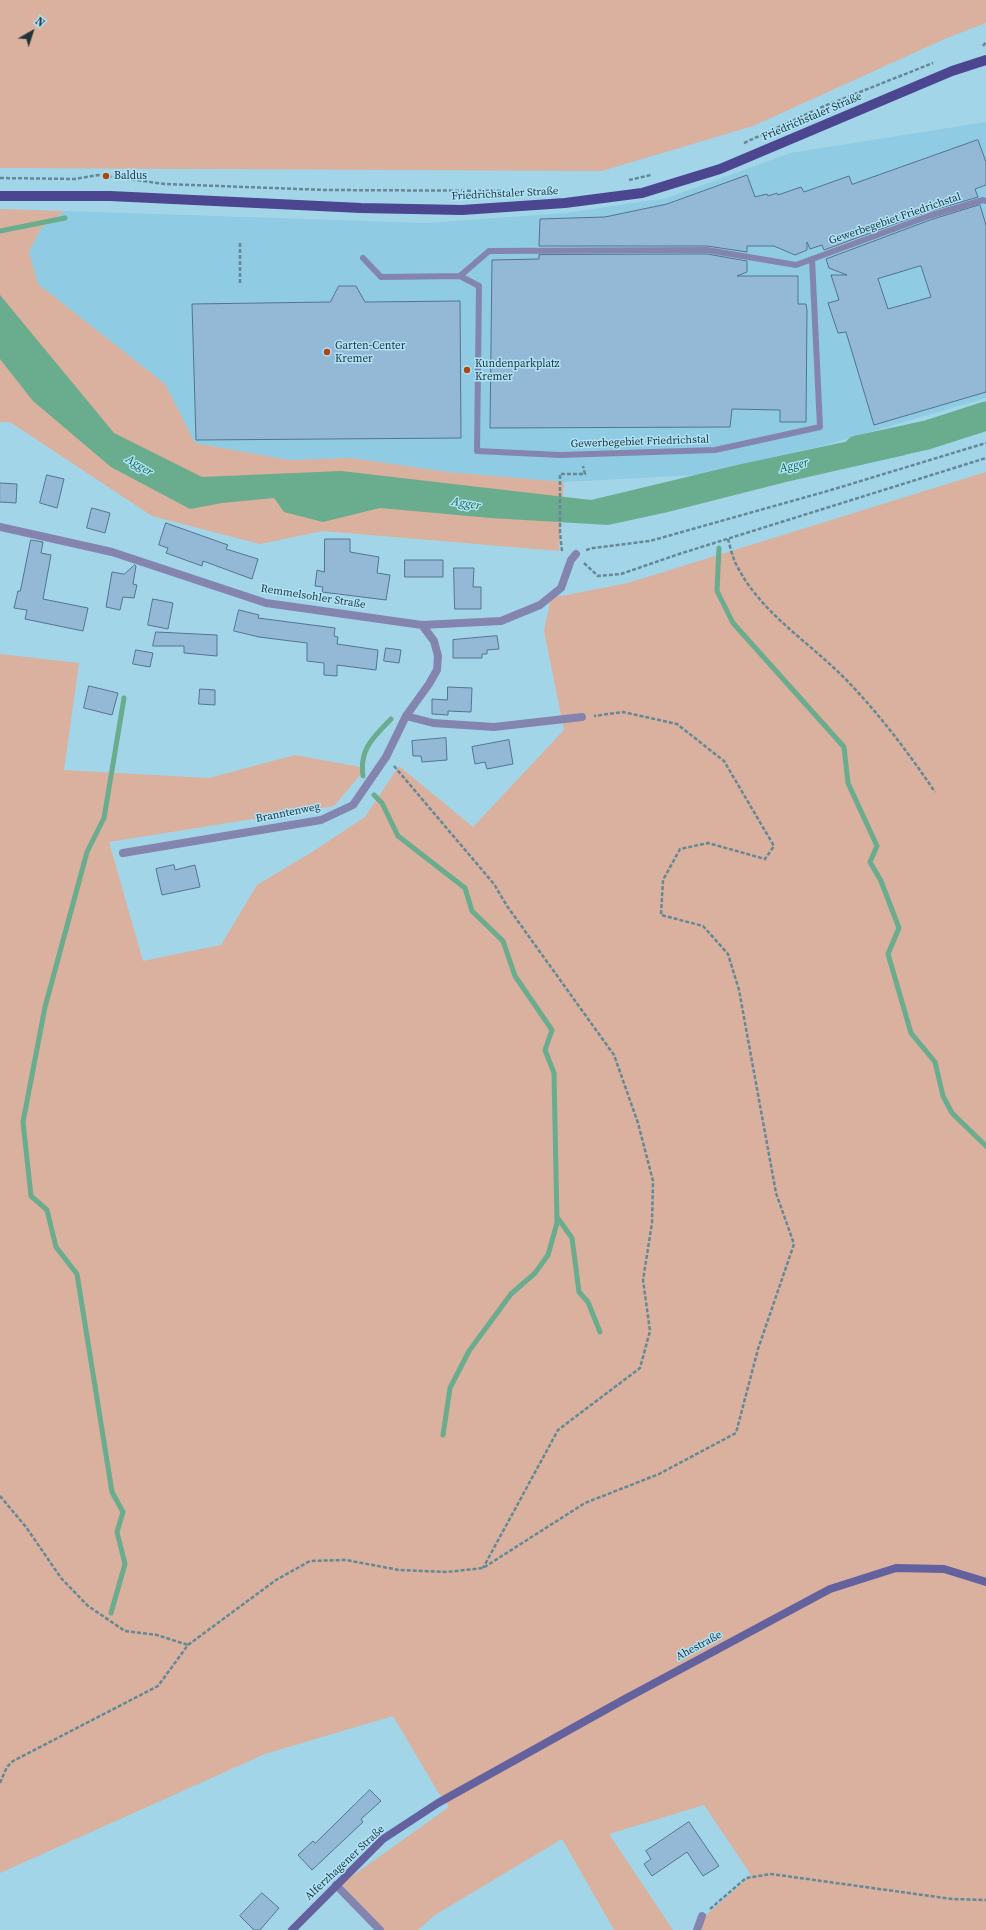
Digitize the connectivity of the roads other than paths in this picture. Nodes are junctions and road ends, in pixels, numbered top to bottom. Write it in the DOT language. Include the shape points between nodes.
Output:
graph roads {
  1 [pos="986,60"];
  2 [pos="0,196"];
  3 [pos="986,201"];
  4 [pos="363,258"];
  5 [pos="812,259"];
  6 [pos="460,276"];
  7 [pos="0,527"];
  8 [pos="574,557"];
  9 [pos="422,625"];
  10 [pos="406,716"];
  11 [pos="582,717"];
  12 [pos="123,853"];
  13 [pos="986,1582"];
  14 [pos="438,1802"];
  15 [pos="336,1884"];
  16 [pos="702,1916"];
  17 [pos="292,1930"];
  18 [pos="380,1930"];
  19 [pos="697,1930"];
  1 -- 2 [label="main road, Friedrichstaler Straße" via="952,71 720,169 642,193 565,203 462,210 361,208 110,196"];
  3 -- 5 [label="lane, Gewerbegebiet Friedrichstal" via="929,216"];
  4 -- 6 [label="lane, Gewerbegebiet Friedrichstal" via="381,277"];
  5 -- 6 [label="lane, Gewerbegebiet Friedrichstal" via="796,265 707,250 489,251"];
  5 -- 6 [label="lane, Gewerbegebiet Friedrichstal" via="820,427 715,450 560,454 477,451 479,286"];
  7 -- 9 [label="street, Remmelsohler Straße" via="112,552 266,603"];
  8 -- 9 [label="street, Remmelsohler Straße" via="561,588 540,605 501,620"];
  9 -- 10 [label="street, Branntenweg" via="434,641 438,656 437,670"];
  10 -- 11 [label="street" via="433,723 494,727"];
  10 -- 12 [label="street, Branntenweg" via="386,757 353,805 321,820"];
  13 -- 14 [label="main road, Ahestraße" via="944,1569 896,1568 830,1589"];
  14 -- 15 [label="main road, Alferzhagener Straße" via="383,1839"];
  15 -- 17 [label="main road, Alferzhagener Straße"];
  15 -- 18 [label="street"];
  16 -- 19 [label="street"];
}
